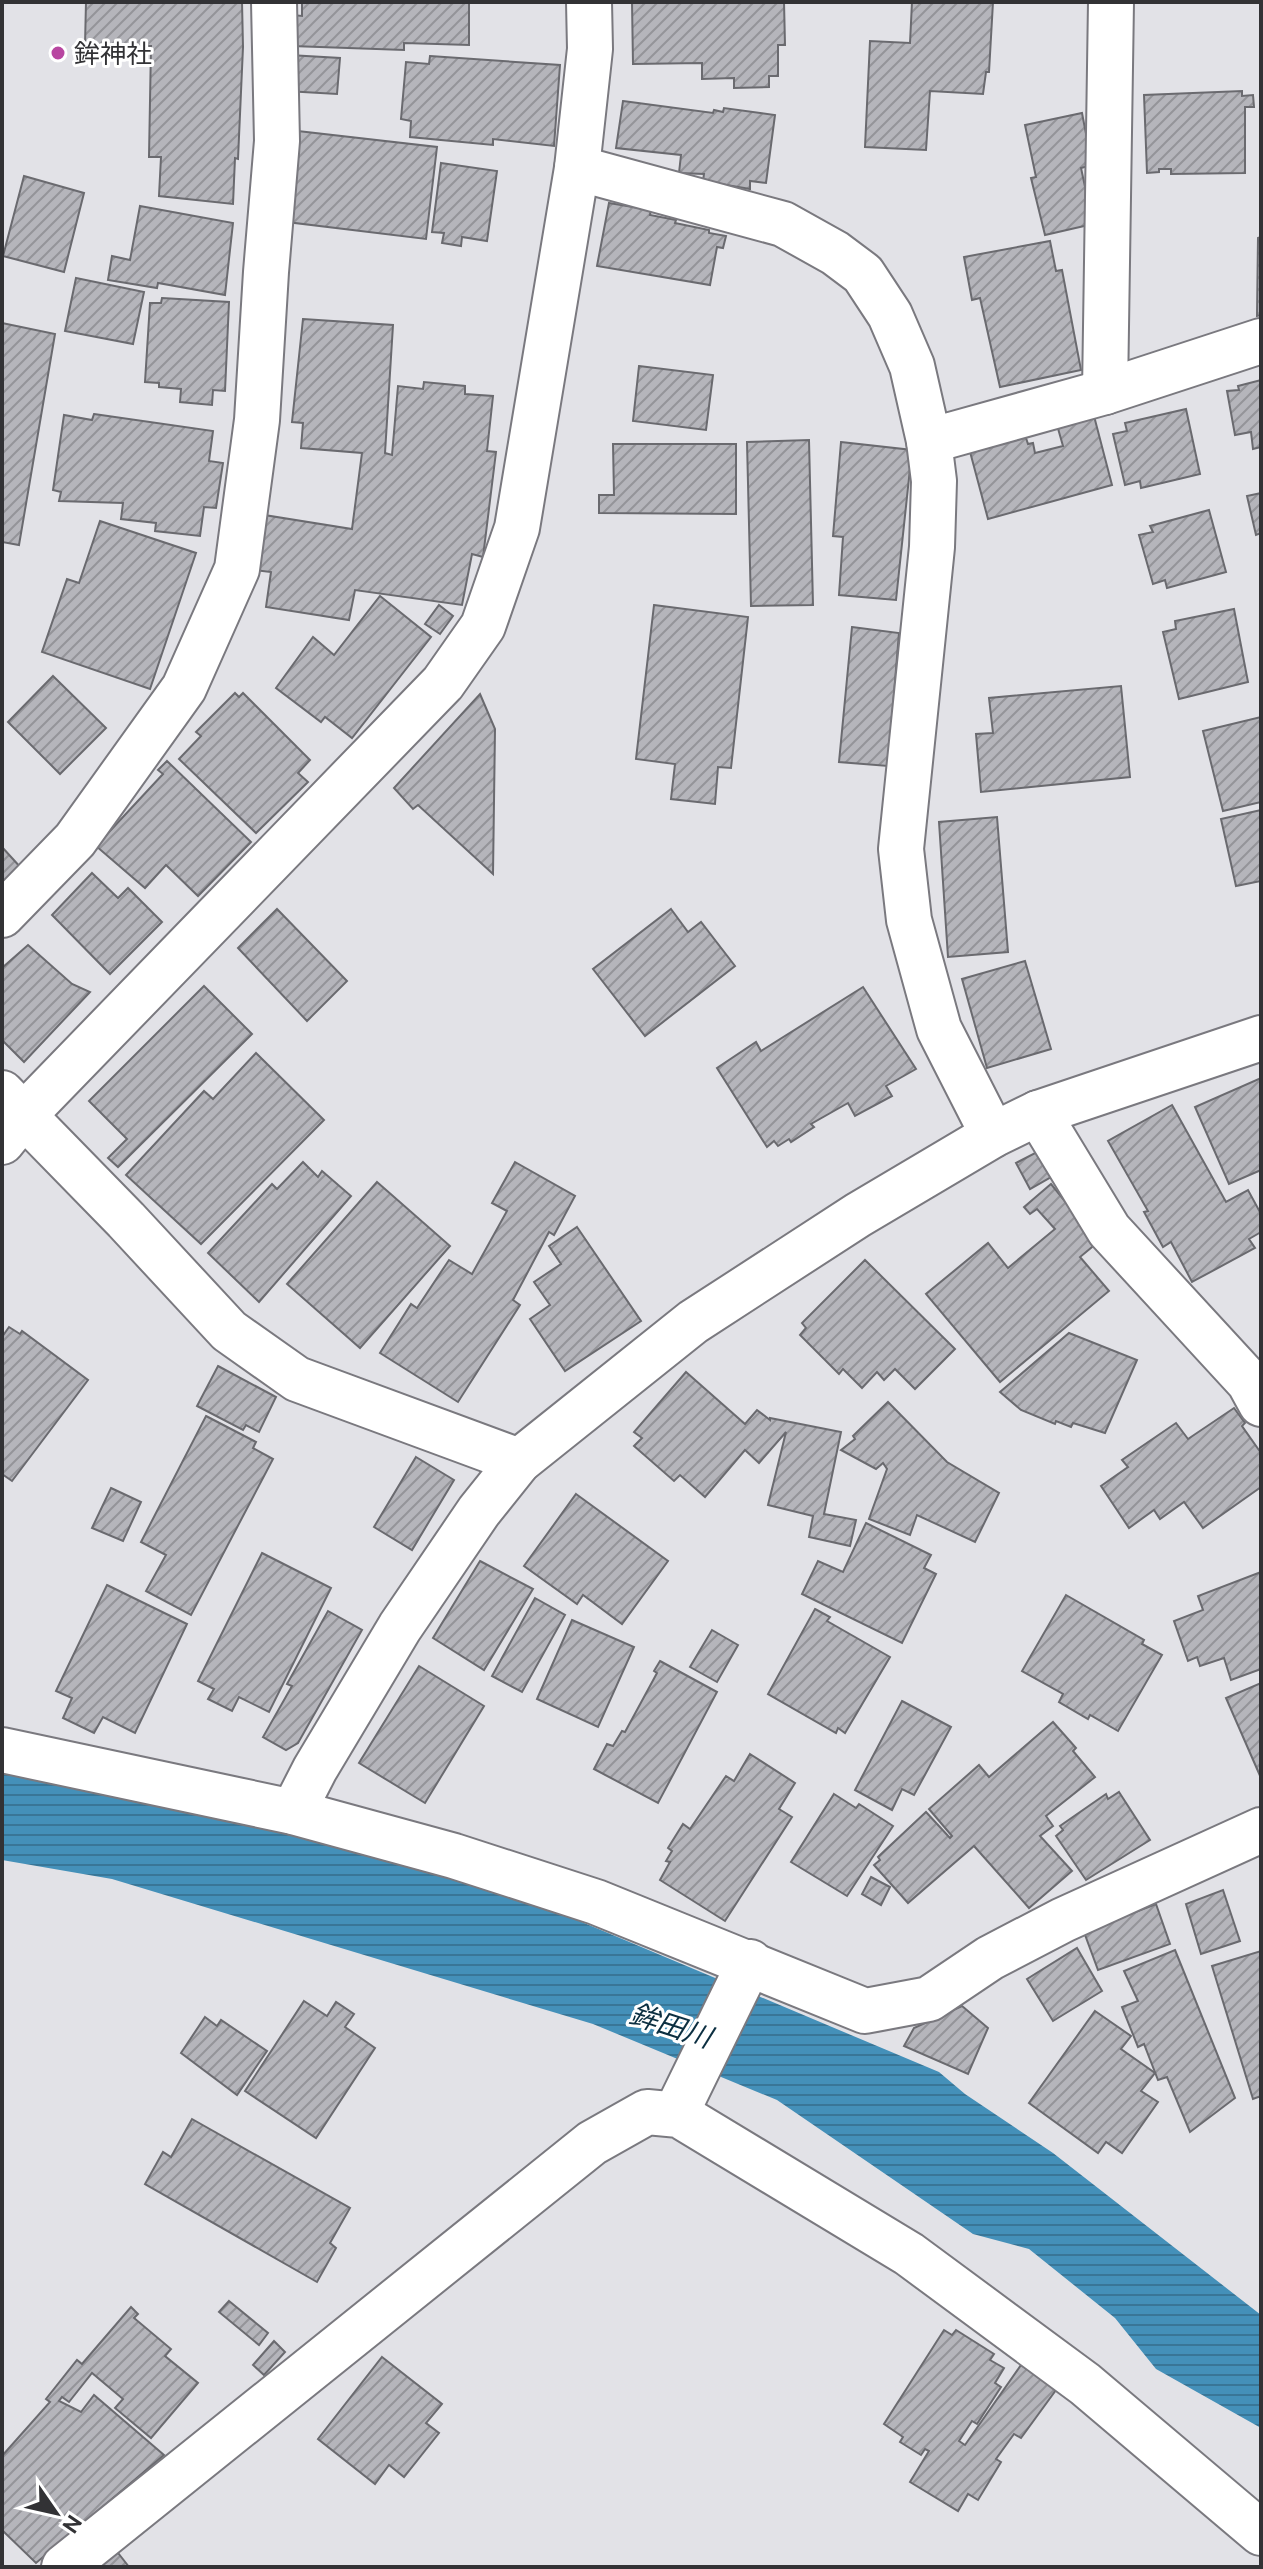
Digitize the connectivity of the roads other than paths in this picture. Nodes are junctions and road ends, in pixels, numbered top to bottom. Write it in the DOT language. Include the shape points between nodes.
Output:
graph roads {
  1 [pos="274,2"];
  2 [pos="589,2"];
  3 [pos="1111,2"];
  4 [pos="577,168"];
  5 [pos="1261,341"];
  6 [pos="1105,392"];
  7 [pos="929,441"];
  8 [pos="2,915"];
  9 [pos="1261,1038"];
  10 [pos="1038,1113"];
  11 [pos="9,1117"];
  12 [pos="993,1135"];
  13 [pos="1261,1404"];
  14 [pos="519,1461"];
  15 [pos="2,1750"];
  16 [pos="293,1812"];
  17 [pos="1261,1830"];
  18 [pos="746,1972"];
  19 [pos="680,2108"];
  20 [pos="1261,2533"];
  21 [pos="64,2567"];
  1 -- 8 [label="street" via="277,141 257,420 237,569 184,688 75,840"];
  2 -- 4 [label="street" via="590,49"];
  3 -- 6 [label="street"];
  4 -- 7 [label="street" via="783,224 863,274 890,315 912,366"];
  4 -- 11 [label="street" via="517,528 483,626 443,683"];
  5 -- 6 [label="street"];
  6 -- 7 [label="street"];
  7 -- 12 [label="street" via="932,547 901,849 909,920 939,1029"];
  9 -- 10 [label="street"];
  10 -- 12 [label="street"];
  10 -- 13 [label="street" via="1109,1230 1249,1382"];
  11 -- 14 [label="street" via="126,1220 229,1331 297,1379"];
  12 -- 14 [label="street" via="693,1322"];
  14 -- 16 [label="street" via="400,1627"];
  15 -- 16 [label="street"];
  16 -- 18 [label="street" via="596,1902"];
  17 -- 18 [label="street" via="1063,1920 990,1958 929,1999 865,2011"];
  18 -- 19 [label="street"];
  19 -- 20 [label="street" via="909,2254 1085,2384"];
  19 -- 21 [label="street" via="647,2112 592,2143"];
}
